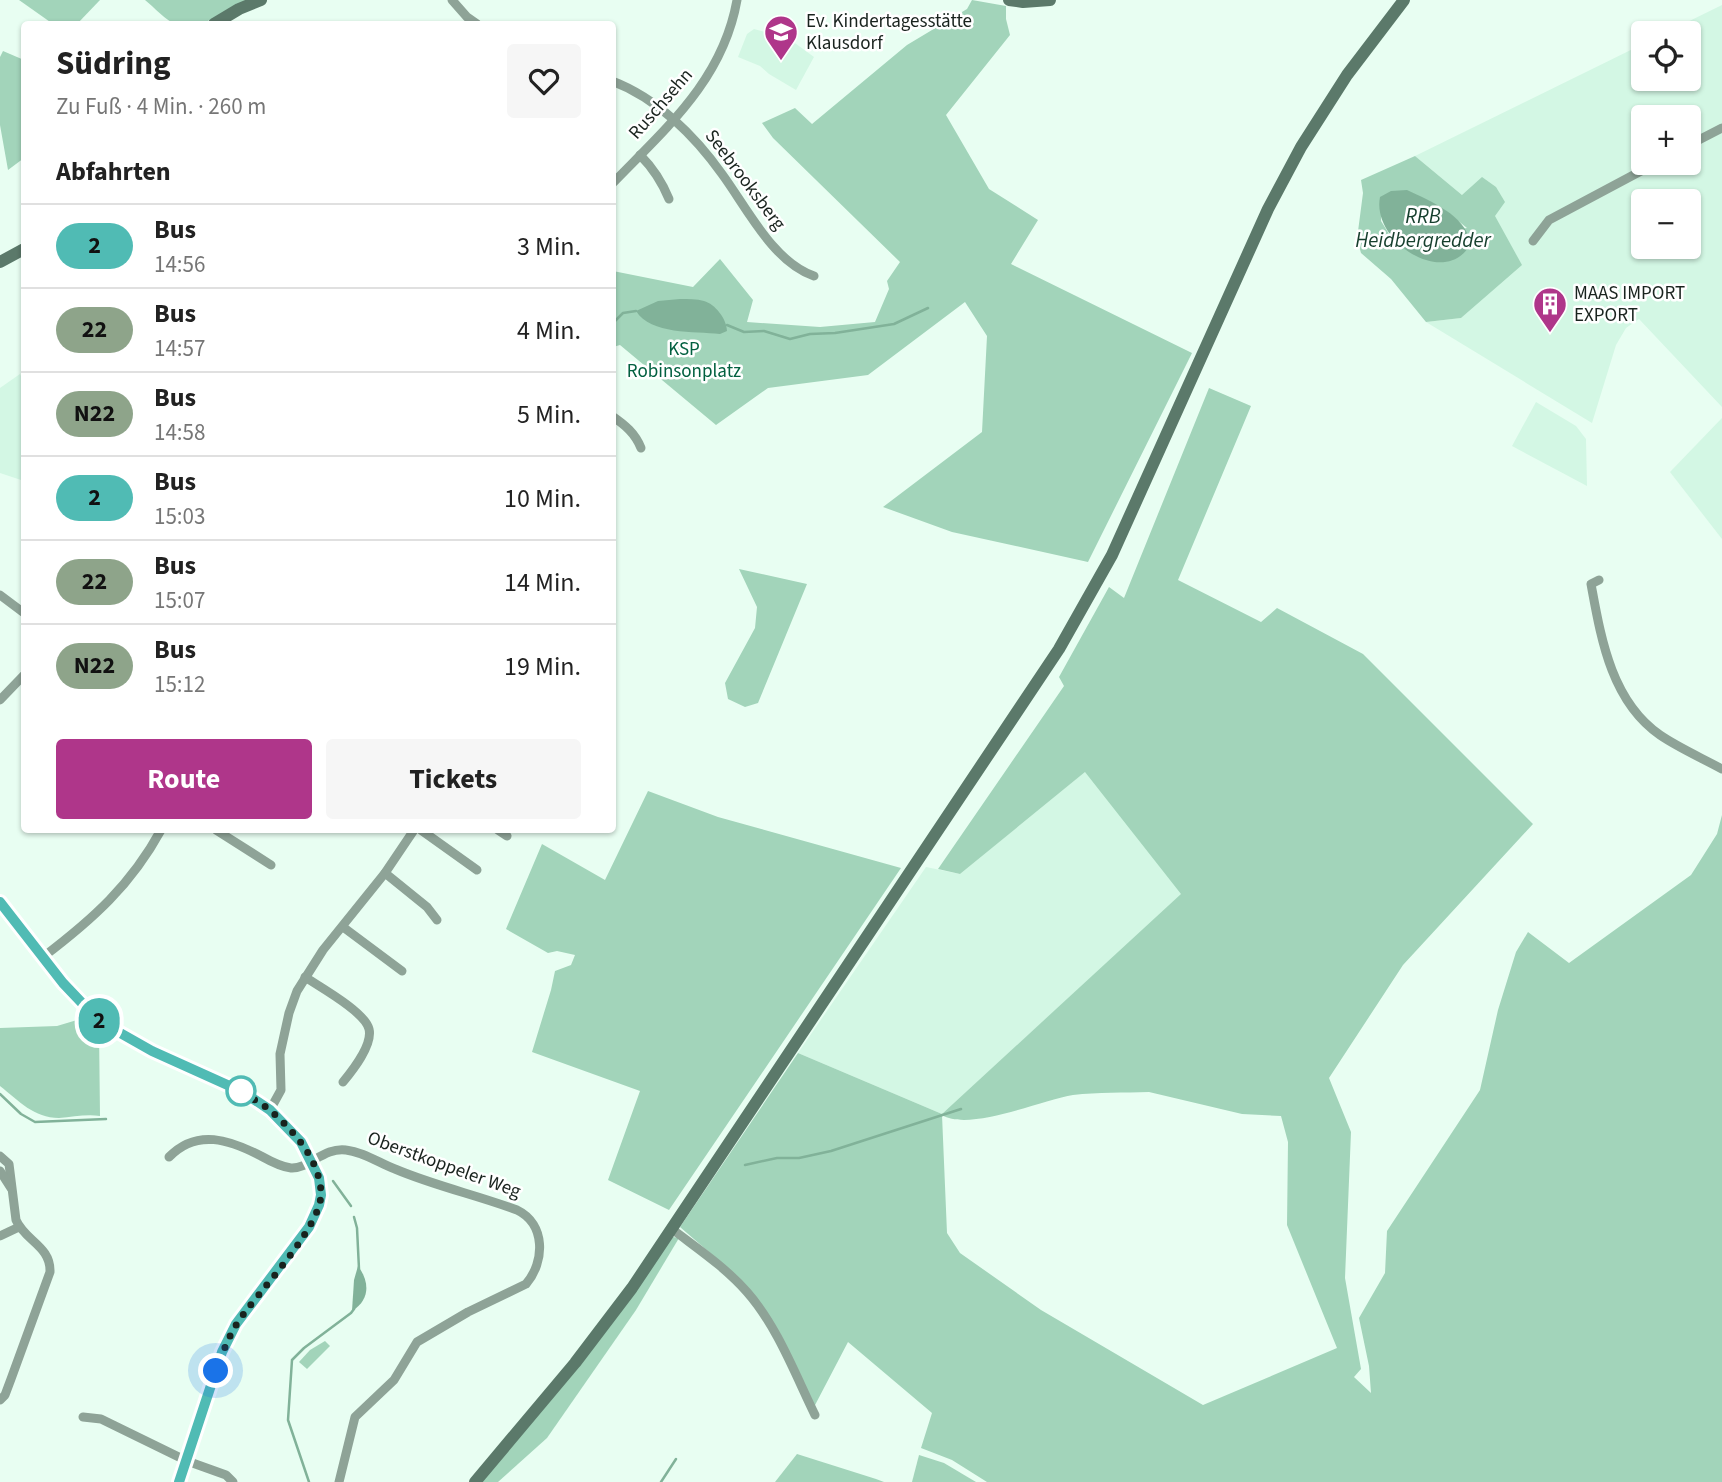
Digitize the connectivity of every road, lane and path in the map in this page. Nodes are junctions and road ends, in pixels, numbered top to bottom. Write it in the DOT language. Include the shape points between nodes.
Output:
graph roads {
  1 [pos="261,0"];
  2 [pos="452,0"];
  3 [pos="737,0"];
  4 [pos="1009,0"];
  5 [pos="1050,0"];
  6 [pos="1404,0"];
  7 [pos="219,21"];
  8 [pos="463,21"];
  9 [pos="616,83"];
  10 [pos="674,120"];
  11 [pos="1722,128"];
  12 [pos="1701,139"];
  13 [pos="640,155"];
  14 [pos="1633,175"];
  15 [pos="616,180"];
  16 [pos="669,200"];
  17 [pos="1533,241"];
  18 [pos="21,251"];
  19 [pos="0,262"];
  20 [pos="814,276"];
  21 [pos="616,419"];
  22 [pos="641,448"];
  23 [pos="1599,580"];
  24 [pos="0,595"];
  25 [pos="21,611"];
  26 [pos="21,678"];
  27 [pos="0,700"];
  28 [pos="1722,769"];
  29 [pos="159,833"];
  30 [pos="221,833"];
  31 [pos="412,833"];
  32 [pos="425,833"];
  33 [pos="502,833"];
  34 [pos="507,836"];
  35 [pos="271,865"];
  36 [pos="477,870"];
  37 [pos="385,873"];
  38 [pos="0,902"];
  39 [pos="437,920"];
  40 [pos="343,927"];
  41 [pos="43,957"];
  42 [pos="402,971"];
  43 [pos="305,977"];
  44 [pos="343,1082"];
  45 [pos="270,1110"];
  46 [pos="0,1156"];
  47 [pos="169,1157"];
  48 [pos="312,1160"];
  49 [pos="0,1171"];
  50 [pos="12,1189"];
  51 [pos="19,1227"];
  52 [pos="672,1229"];
  53 [pos="0,1236"];
  54 [pos="0,1400"];
  55 [pos="815,1415"];
  56 [pos="83,1417"];
  57 [pos="187,1461"];
  58 [pos="179,1482"];
  59 [pos="233,1482"];
  60 [pos="339,1482"];
  61 [pos="475,1482"];
  1 -- 7 [label="main road"];
  2 -- 8 [label="street"];
  3 -- 10 [label="street, Ruschsehn" via="734,20 715,65"];
  4 -- 5 [label="main road"];
  6 -- 52 [label="main road" via="1347,75 1268,209 1112,555 1059,649"];
  9 -- 10 [label="street, Seebrooksberg"];
  10 -- 13 [label="street, Ruschsehn"];
  10 -- 20 [label="street, Seebrooksberg" via="698,142 788,262"];
  11 -- 12 [label="street"];
  13 -- 15 [label="street, Ruschsehn"];
  13 -- 16 [label="street"];
  14 -- 17 [label="street" via="1549,220"];
  18 -- 19 [label="main road"];
  21 -- 22 [label="street" via="627,426"];
  23 -- 28 [label="street" via="1591,584 1602,643 1623,694 1659,734"];
  24 -- 25 [label="street"];
  26 -- 27 [label="street"];
  29 -- 41 [label="street" via="110,902"];
  30 -- 35 [label="street"];
  31 -- 37 [label="street"];
  32 -- 36 [label="street"];
  33 -- 34 [label="street"];
  37 -- 39 [label="street"];
  37 -- 40 [label="street"];
  38 -- 41 [label="main road"];
  40 -- 42 [label="street"];
  40 -- 43 [label="street"];
  41 -- 45 [label="main road" via="99,1021 243,1092"];
  43 -- 44 [label="street" via="360,1015 369,1027 360,1060"];
  43 -- 45 [label="street" via="289,1013 280,1054 281,1090"];
  45 -- 48 [label="main road"];
  46 -- 50 [label="street" via="9,1164"];
  47 -- 48 [label="street, Oberstkoppeler Weg" via="190,1142 220,1139 289,1168"];
  48 -- 57 [label="main road" via="321,1195 315,1216 236,1324 222,1352"];
  48 -- 60 [label="street, Oberstkoppeler Weg" via="347,1150 524,1213 541,1245 532,1277 520,1288 417,1342 394,1380 355,1417"];
  49 -- 50 [label="street"];
  50 -- 51 [label="street"];
  51 -- 53 [label="street"];
  51 -- 54 [label="street" via="51,1263"];
  52 -- 55 [label="street" via="748,1293 766,1318"];
  52 -- 61 [label="main road" via="575,1363"];
  56 -- 57 [label="street" via="102,1419"];
  57 -- 58 [label="main road"];
  57 -- 59 [label="street"];
}
